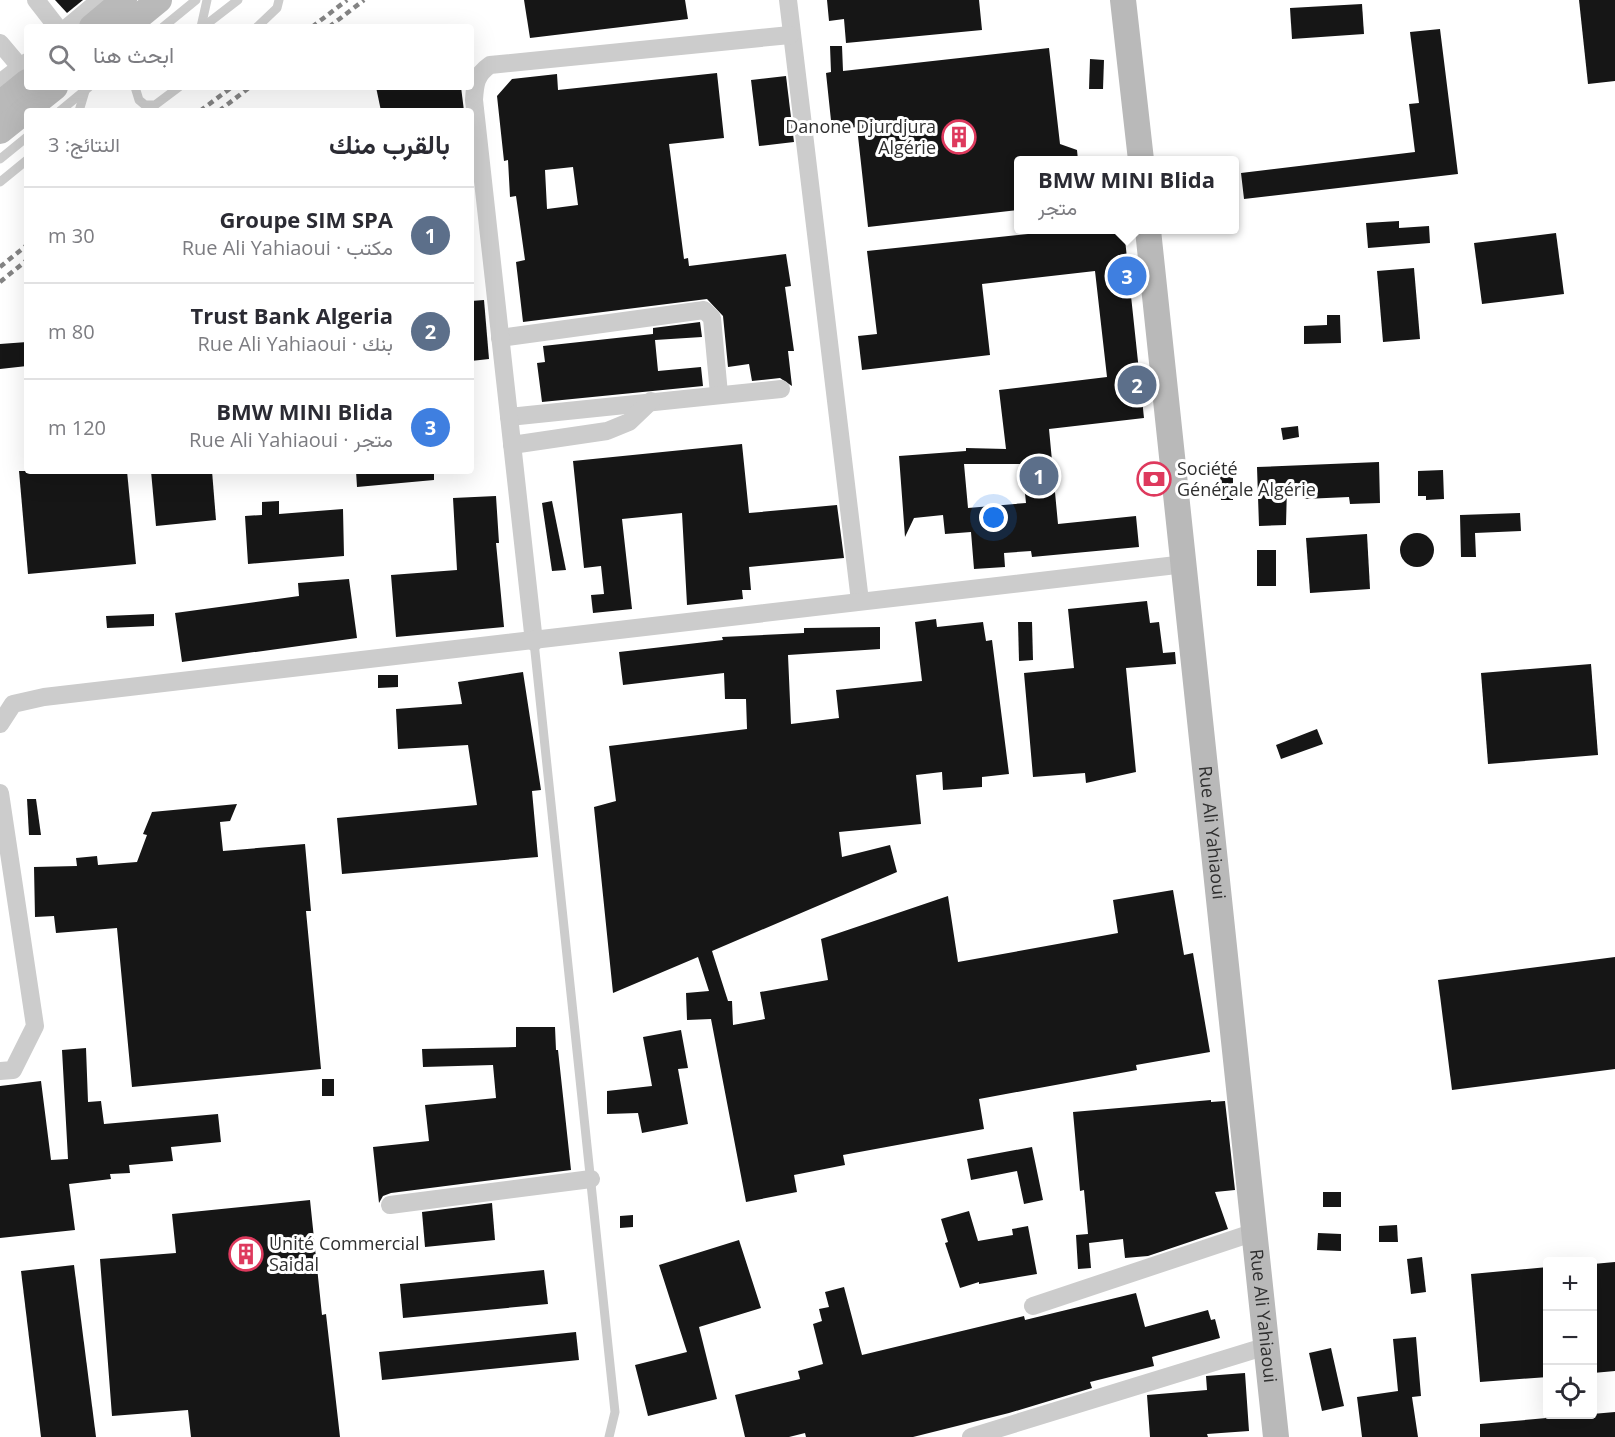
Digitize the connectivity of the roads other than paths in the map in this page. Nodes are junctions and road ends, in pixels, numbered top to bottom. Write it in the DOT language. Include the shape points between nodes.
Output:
graph roads {
  1 [pos="36,0"];
  2 [pos="100,0"];
  3 [pos="124,0"];
  4 [pos="159,0"];
  5 [pos="196,0"];
  6 [pos="207,0"];
  7 [pos="238,0"];
  8 [pos="279,0"];
  9 [pos="788,0"];
  10 [pos="1123,0"];
  11 [pos="55,24"];
  12 [pos="72,24"];
  13 [pos="96,24"];
  14 [pos="130,24"];
  15 [pos="167,24"];
  16 [pos="203,24"];
  17 [pos="206,24"];
  18 [pos="260,24"];
  19 [pos="790,35"];
  20 [pos="0,43"];
  21 [pos="24,69"];
  22 [pos="0,83"];
  23 [pos="24,83"];
  24 [pos="25,90"];
  25 [pos="32,90"];
  26 [pos="87,90"];
  27 [pos="136,90"];
  28 [pos="175,90"];
  29 [pos="0,104"];
  30 [pos="80,108"];
  31 [pos="0,131"];
  32 [pos="24,139"];
  33 [pos="1141,156"];
  34 [pos="0,159"];
  35 [pos="24,162"];
  36 [pos="0,182"];
  37 [pos="1148,234"];
  38 [pos="500,338"];
  39 [pos="781,389"];
  40 [pos="719,394"];
  41 [pos="651,401"];
  42 [pos="509,417"];
  43 [pos="512,445"];
  44 [pos="1185,564"];
  45 [pos="860,601"];
  46 [pos="534,642"];
  47 [pos="0,724"];
  48 [pos="0,793"];
  49 [pos="0,1071"];
  50 [pos="591,1179"];
  51 [pos="390,1205"];
  52 [pos="1255,1232"];
  53 [pos="1033,1306"];
  54 [pos="1267,1346"];
  55 [pos="609,1437"];
  56 [pos="971,1437"];
  57 [pos="1276,1437"];
  1 -- 11 [label="street"];
  2 -- 12 [label="street"];
  3 -- 13 [label="main road"];
  4 -- 14 [label="main road"];
  5 -- 15 [label="lane"];
  6 -- 16 [label="lane"];
  7 -- 17 [label="lane"];
  8 -- 18 [label="lane" via="273,13"];
  9 -- 19 [label="street"];
  10 -- 33 [label="main road"];
  19 -- 38 [label="street" via="490,65 479,73 474,100"];
  19 -- 45 [label="street"];
  20 -- 21 [label="street"];
  22 -- 23 [label="street"];
  24 -- 29 [label="main road"];
  25 -- 31 [label="main road"];
  26 -- 30 [label="lane"];
  27 -- 28 [label="lane" via="145,105 155,105"];
  32 -- 34 [label="lane"];
  35 -- 36 [label="lane"];
  37 -- 44 [label="main road, Rue Ali Yahiaoui"];
  38 -- 40 [label="street" via="704,310 712,318"];
  38 -- 42 [label="street"];
  39 -- 40 [label="street"];
  40 -- 41 [label="street"];
  41 -- 42 [label="street"];
  41 -- 43 [label="street" via="628,422 607,431"];
  42 -- 43 [label="street"];
  43 -- 46 [label="street"];
  44 -- 45 [label="street"];
  44 -- 52 [label="main road, Rue Ali Yahiaoui"];
  45 -- 46 [label="street"];
  46 -- 47 [label="street" via="44,697 13,704"];
  46 -- 50 [label="lane"];
  48 -- 49 [label="street" via="35,1026 13,1070"];
  50 -- 51 [label="street"];
  50 -- 55 [label="lane" via="615,1412"];
  52 -- 53 [label="street"];
  52 -- 54 [label="main road, Rue Ali Yahiaoui"];
  54 -- 56 [label="street"];
  54 -- 57 [label="main road, Rue Ali Yahiaoui"];
}
